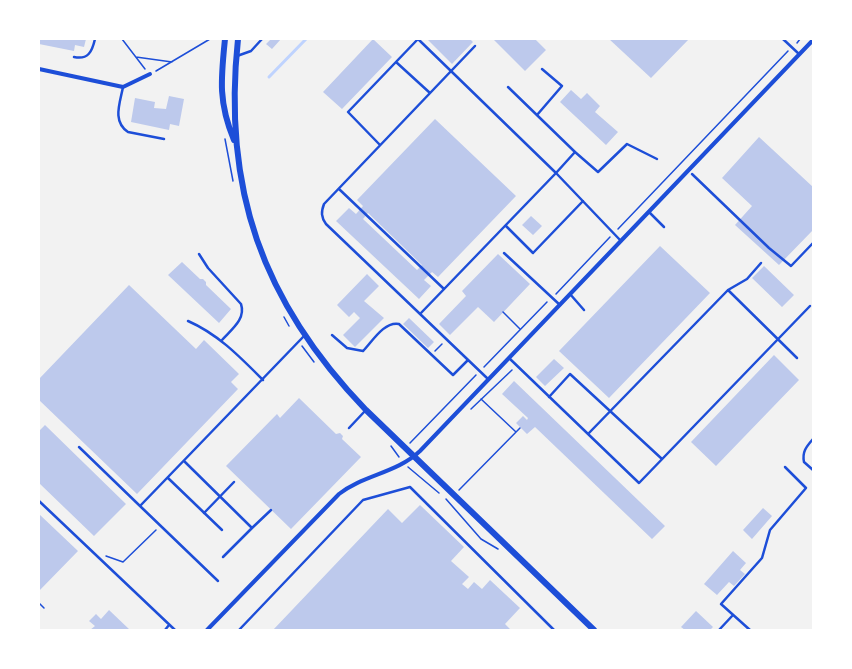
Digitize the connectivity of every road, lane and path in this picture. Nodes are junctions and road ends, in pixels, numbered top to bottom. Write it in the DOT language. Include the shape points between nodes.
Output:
graph roads {
  1 [pos="95,39"];
  2 [pos="122,39"];
  3 [pos="210,39"];
  4 [pos="225,39"];
  5 [pos="238,39"];
  6 [pos="262,39"];
  7 [pos="783,39"];
  8 [pos="800,39"];
  9 [pos="813,40"];
  10 [pos="475,46"];
  11 [pos="792,47"];
  12 [pos="799,54"];
  13 [pos="136,56"];
  14 [pos="237,56"];
  15 [pos="74,57"];
  16 [pos="172,62"];
  17 [pos="396,62"];
  18 [pos="39,69"];
  19 [pos="542,69"];
  20 [pos="451,71"];
  21 [pos="150,74"];
  22 [pos="123,87"];
  23 [pos="508,87"];
  24 [pos="430,93"];
  25 [pos="537,115"];
  26 [pos="164,139"];
  27 [pos="235,143"];
  28 [pos="380,145"];
  29 [pos="574,152"];
  30 [pos="658,158"];
  31 [pos="556,173"];
  32 [pos="692,174"];
  33 [pos="339,189"];
  34 [pos="583,201"];
  35 [pos="649,212"];
  36 [pos="506,226"];
  37 [pos="664,227"];
  38 [pos="614,233"];
  39 [pos="622,241"];
  40 [pos="813,243"];
  41 [pos="504,253"];
  42 [pos="199,254"];
  43 [pos="761,263"];
  44 [pos="444,289"];
  45 [pos="728,290"];
  46 [pos="570,294"];
  47 [pos="552,298"];
  48 [pos="560,305"];
  49 [pos="810,306"];
  50 [pos="584,310"];
  51 [pos="503,312"];
  52 [pos="420,314"];
  53 [pos="188,321"];
  54 [pos="521,329"];
  55 [pos="332,335"];
  56 [pos="304,336"];
  57 [pos="446,339"];
  58 [pos="777,339"];
  59 [pos="222,340"];
  60 [pos="431,355"];
  61 [pos="509,358"];
  62 [pos="797,358"];
  63 [pos="468,360"];
  64 [pos="517,366"];
  65 [pos="480,372"];
  66 [pos="488,379"];
  67 [pos="263,380"];
  68 [pos="475,393"];
  69 [pos="549,397"];
  70 [pos="481,399"];
  71 [pos="471,409"];
  72 [pos="366,410"];
  73 [pos="610,411"];
  74 [pos="349,428"];
  75 [pos="520,428"];
  76 [pos="516,432"];
  77 [pos="588,434"];
  78 [pos="813,440"];
  79 [pos="79,447"];
  80 [pos="405,448"];
  81 [pos="413,456"];
  82 [pos="662,459"];
  83 [pos="184,462"];
  84 [pos="785,467"];
  85 [pos="813,470"];
  86 [pos="168,478"];
  87 [pos="423,479"];
  88 [pos="234,482"];
  89 [pos="459,490"];
  90 [pos="220,496"];
  91 [pos="444,497"];
  92 [pos="39,501"];
  93 [pos="140,506"];
  94 [pos="272,510"];
  95 [pos="204,512"];
  96 [pos="160,525"];
  97 [pos="252,528"];
  98 [pos="222,530"];
  99 [pos="104,555"];
  100 [pos="223,558"];
  101 [pos="218,581"];
  102 [pos="39,603"];
  103 [pos="44,608"];
  104 [pos="733,615"];
  105 [pos="169,625"];
  106 [pos="165,630"];
  107 [pos="175,630"];
  108 [pos="207,630"];
  109 [pos="239,630"];
  110 [pos="554,630"];
  111 [pos="594,630"];
  112 [pos="719,630"];
  113 [pos="750,630"];
  1 -- 15 [label="lane" via="88,55 84,58"];
  2 -- 13 [label="path"];
  3 -- 16 [label="path"];
  4 -- 27 [label="street" via="221,94 225,119"];
  5 -- 14 [label="street"];
  6 -- 14 [label="lane" via="251,51"];
  7 -- 11 [label="lane"];
  8 -- 11 [label="path"];
  9 -- 12 [label="street"];
  10 -- 20 [label="lane"];
  11 -- 12 [label="lane"];
  11 -- 38 [label="path"];
  12 -- 35 [label="street"];
  13 -- 16 [label="path"];
  13 -- 21 [label="path"];
  14 -- 27 [label="street"];
  16 -- 21 [label="path"];
  17 -- 20 [label="lane" via="418,39"];
  17 -- 24 [label="lane"];
  17 -- 28 [label="lane" via="348,112"];
  18 -- 22 [label="street"];
  19 -- 25 [label="lane" via="562,86"];
  20 -- 24 [label="lane"];
  20 -- 31 [label="lane"];
  21 -- 22 [label="street"];
  22 -- 26 [label="lane" via="118,116 124,129"];
  23 -- 25 [label="lane"];
  24 -- 28 [label="lane"];
  25 -- 29 [label="lane"];
  27 -- 56 [label="street" via="243,189 260,248 271,277"];
  28 -- 33 [label="lane"];
  29 -- 30 [label="lane" via="598,172 627,144"];
  29 -- 31 [label="lane"];
  31 -- 34 [label="lane"];
  31 -- 36 [label="lane"];
  32 -- 40 [label="lane" via="791,266"];
  33 -- 44 [label="lane"];
  33 -- 52 [label="lane" via="324,204 322,219"];
  34 -- 36 [label="lane" via="533,253"];
  34 -- 38 [label="lane"];
  35 -- 37 [label="lane"];
  35 -- 39 [label="street"];
  36 -- 44 [label="lane"];
  38 -- 39 [label="lane"];
  38 -- 47 [label="path"];
  39 -- 46 [label="street"];
  41 -- 47 [label="lane"];
  42 -- 59 [label="lane" via="208,268 241,304 243,311 240,320"];
  43 -- 45 [label="lane" via="747,279"];
  44 -- 52 [label="lane"];
  45 -- 58 [label="lane"];
  45 -- 73 [label="lane"];
  46 -- 48 [label="street"];
  46 -- 50 [label="lane"];
  47 -- 48 [label="lane"];
  47 -- 54 [label="path"];
  48 -- 61 [label="street"];
  49 -- 58 [label="lane"];
  51 -- 54 [label="path"];
  52 -- 57 [label="lane"];
  53 -- 59 [label="lane"];
  54 -- 65 [label="path"];
  55 -- 60 [label="lane" via="346,348 363,351 387,325 398,324"];
  56 -- 67 [label="lane"];
  56 -- 72 [label="street" via="336,378"];
  57 -- 60 [label="path"];
  57 -- 63 [label="lane"];
  58 -- 62 [label="lane"];
  58 -- 82 [label="lane"];
  59 -- 67 [label="lane"];
  60 -- 63 [label="lane" via="453,375"];
  61 -- 64 [label="lane"];
  61 -- 66 [label="street"];
  63 -- 65 [label="lane"];
  64 -- 69 [label="lane"];
  64 -- 70 [label="path"];
  65 -- 66 [label="lane"];
  65 -- 80 [label="path"];
  66 -- 68 [label="street"];
  67 -- 83 [label="lane"];
  68 -- 70 [label="path"];
  68 -- 81 [label="street"];
  69 -- 73 [label="lane" via="570,374"];
  69 -- 77 [label="lane"];
  70 -- 71 [label="path"];
  70 -- 76 [label="path"];
  72 -- 74 [label="lane"];
  72 -- 80 [label="street"];
  73 -- 77 [label="lane"];
  73 -- 82 [label="lane"];
  75 -- 76 [label="path"];
  76 -- 89 [label="path"];
  77 -- 82 [label="lane" via="638,483"];
  78 -- 85 [label="lane" via="802,455 804,462"];
  79 -- 93 [label="lane"];
  80 -- 81 [label="street"];
  81 -- 108 [label="street" via="339,494"];
  81 -- 111 [label="street"];
  83 -- 86 [label="lane"];
  83 -- 90 [label="lane"];
  84 -- 104 [label="lane" via="806,488 770,530 762,558 721,604"];
  86 -- 93 [label="lane"];
  86 -- 95 [label="lane"];
  87 -- 91 [label="path"];
  88 -- 90 [label="lane"];
  90 -- 95 [label="lane"];
  90 -- 97 [label="lane"];
  92 -- 105 [label="lane"];
  93 -- 96 [label="lane"];
  94 -- 97 [label="lane"];
  95 -- 98 [label="lane"];
  96 -- 99 [label="path" via="123,562"];
  96 -- 101 [label="lane"];
  97 -- 100 [label="lane"];
  102 -- 103 [label="path"];
  104 -- 112 [label="lane"];
  104 -- 113 [label="lane"];
  105 -- 106 [label="lane"];
  105 -- 107 [label="lane"];
  109 -- 110 [label="lane" via="363,500 410,487"];
}
